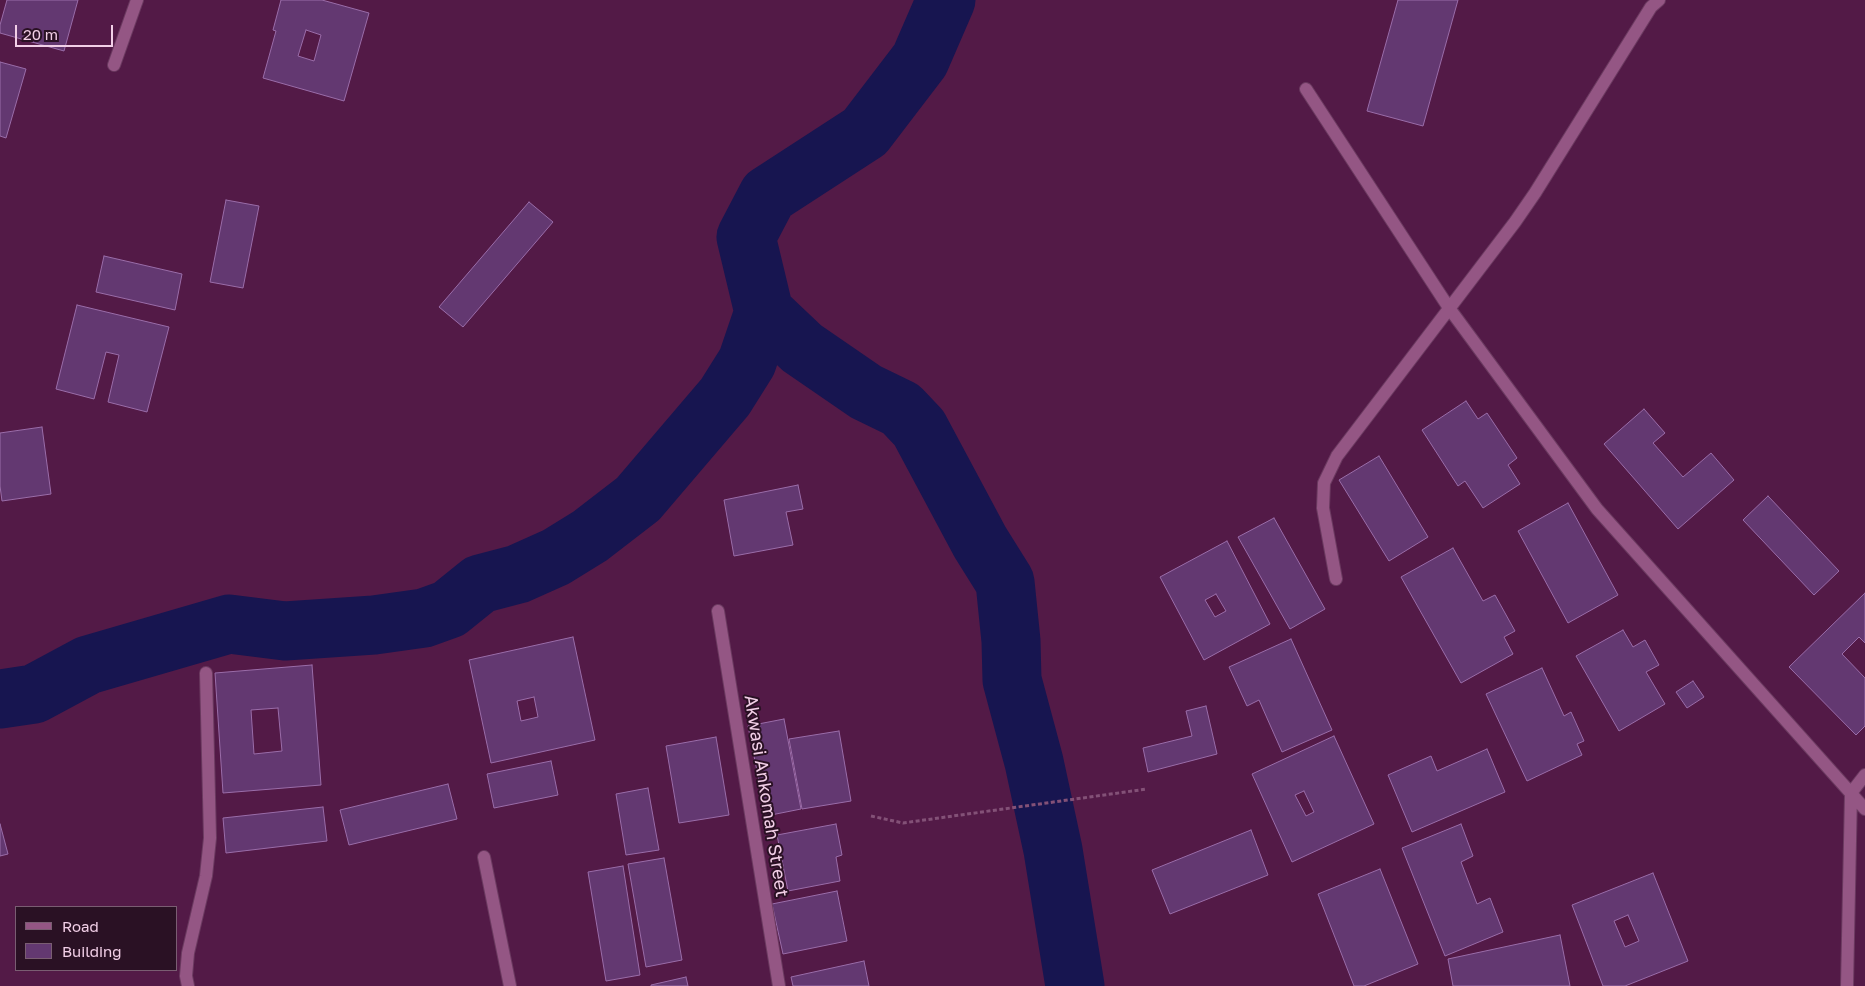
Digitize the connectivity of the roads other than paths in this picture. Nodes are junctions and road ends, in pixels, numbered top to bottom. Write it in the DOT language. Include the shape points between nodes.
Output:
graph roads {
  1 [pos="137,0"];
  2 [pos="1659,0"];
  3 [pos="114,65"];
  4 [pos="1306,89"];
  5 [pos="1449,308"];
  6 [pos="1336,579"];
  7 [pos="718,611"];
  8 [pos="206,672"];
  9 [pos="1865,775"];
  10 [pos="1851,793"];
  11 [pos="1865,809"];
  12 [pos="484,856"];
  13 [pos="188,986"];
  14 [pos="510,986"];
  15 [pos="780,986"];
  16 [pos="1847,986"];
  1 -- 3 [label="street"];
  2 -- 5 [label="street" via="1651,7 1535,193"];
  4 -- 5 [label="street"];
  5 -- 6 [label="street" via="1337,456 1324,484 1323,508"];
  5 -- 10 [label="street" via="1598,509"];
  7 -- 15 [label="street, Akwasi Ankomah Street"];
  8 -- 13 [label="street" via="210,838 206,876 188,953"];
  9 -- 10 [label="street"];
  10 -- 11 [label="street"];
  10 -- 16 [label="street"];
  12 -- 14 [label="street"];
}
